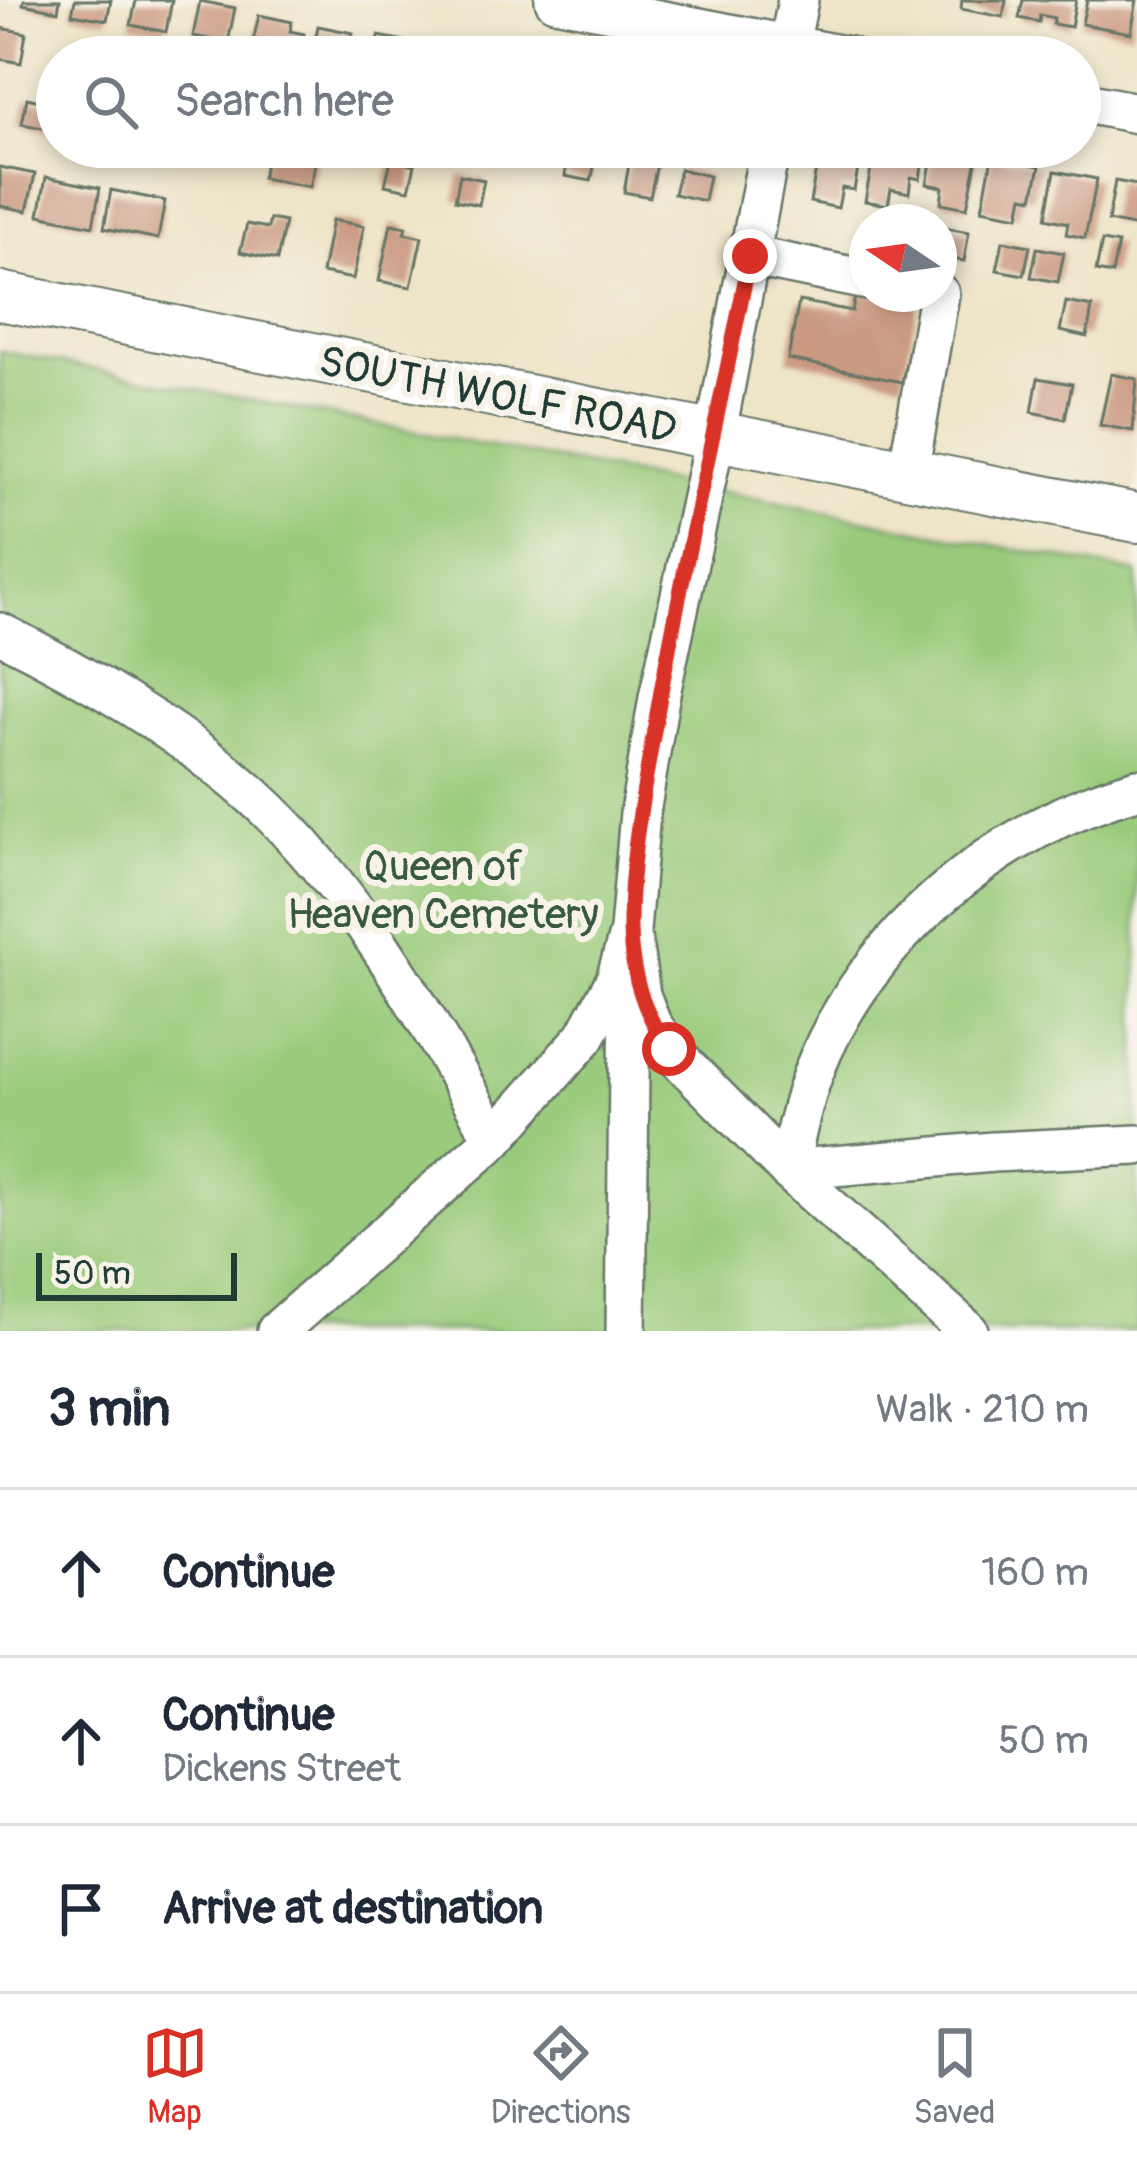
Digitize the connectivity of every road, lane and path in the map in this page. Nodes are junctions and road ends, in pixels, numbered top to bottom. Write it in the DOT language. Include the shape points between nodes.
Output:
graph roads {
  1 [pos="555,0"];
  2 [pos="798,0"];
  3 [pos="719,36"];
  4 [pos="791,36"];
  5 [pos="1101,106"];
  6 [pos="1137,113"];
  7 [pos="766,168"];
  8 [pos="750,256"];
  9 [pos="849,276"];
  10 [pos="0,296"];
  11 [pos="936,312"];
  12 [pos="715,437"];
  13 [pos="908,473"];
  14 [pos="1137,518"];
  15 [pos="0,633"];
  16 [pos="1137,788"];
  17 [pos="630,931"];
  18 [pos="494,1139"];
  19 [pos="1137,1145"];
  20 [pos="788,1169"];
  21 [pos="277,1331"];
  22 [pos="626,1331"];
  23 [pos="968,1331"];
  1 -- 3 [label="street"];
  2 -- 4 [label="street"];
  5 -- 6 [label="street"];
  7 -- 8 [label="street"];
  8 -- 9 [label="street"];
  8 -- 12 [label="street"];
  10 -- 12 [label="main road, SOUTH WOLF ROAD"];
  11 -- 13 [label="street"];
  12 -- 13 [label="main road, SOUTH WOLF ROAD"];
  12 -- 17 [label="street" via="659,698"];
  13 -- 14 [label="main road, SOUTH WOLF ROAD"];
  15 -- 18 [label="street" via="213,764 288,831 381,948"];
  16 -- 20 [label="street" via="1085,806 982,862 892,947 847,1006 815,1068"];
  17 -- 18 [label="street" via="616,980 585,1037"];
  17 -- 20 [label="street" via="651,1024"];
  17 -- 22 [label="street"];
  18 -- 21 [label="street"];
  19 -- 20 [label="street"];
  20 -- 23 [label="street"];
}
